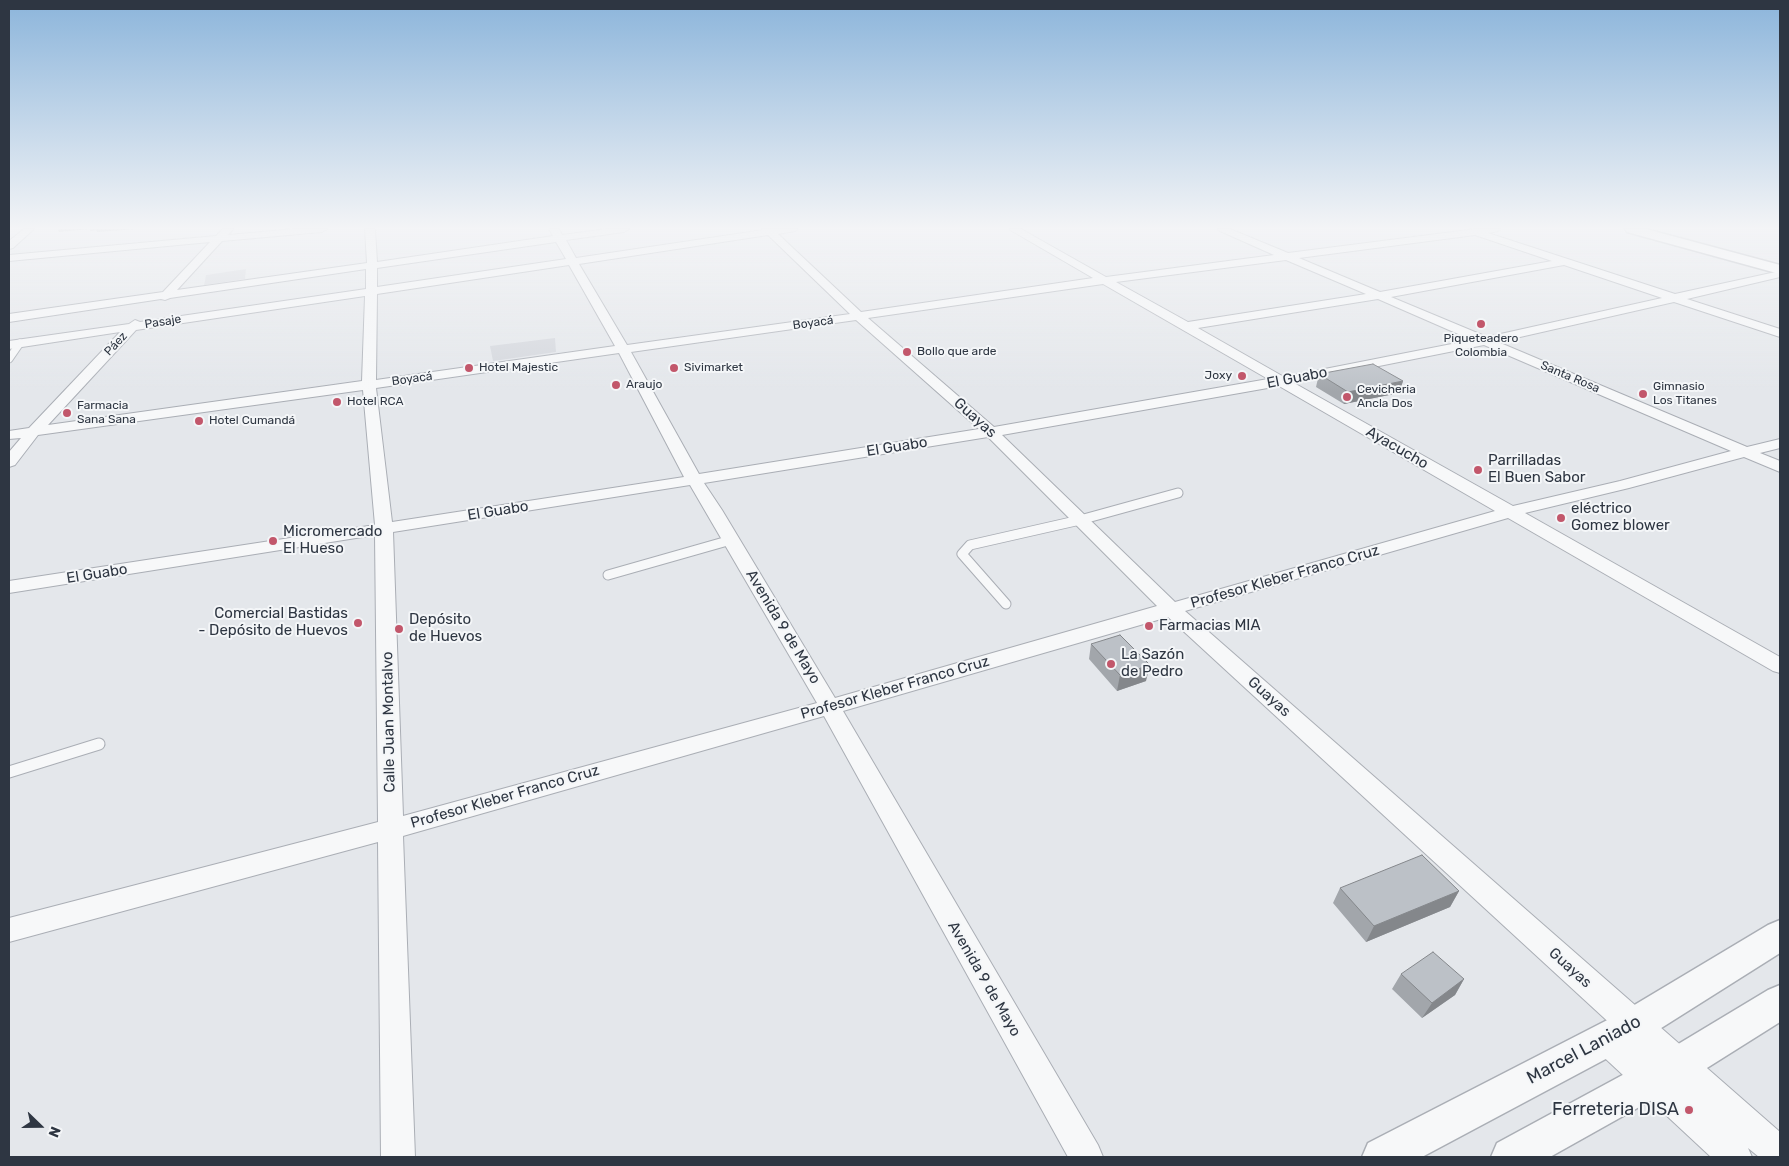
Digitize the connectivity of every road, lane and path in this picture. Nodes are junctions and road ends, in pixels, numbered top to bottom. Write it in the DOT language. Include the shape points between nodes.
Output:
graph roads {
  1 [pos="178,283"];
  2 [pos="244,283"];
  3 [pos="371,283"];
  4 [pos="416,283"];
  5 [pos="585,283"];
  6 [pos="825,283"];
  7 [pos="1082,283"];
  8 [pos="1111,283"];
  9 [pos="1348,283"];
  10 [pos="1446,283"];
  11 [pos="1629,283"];
  12 [pos="1738,283"];
  13 [pos="370,290"];
  14 [pos="167,295"];
  15 [pos="1377,296"];
  16 [pos="1673,298"];
  17 [pos="859,316"];
  18 [pos="9,318"];
  19 [pos="1188,326"];
  20 [pos="132,327"];
  21 [pos="1780,333"];
  22 [pos="1486,341"];
  23 [pos="14,344"];
  24 [pos="623,349"];
  25 [pos="9,359"];
  26 [pos="1282,381"];
  27 [pos="369,385"];
  28 [pos="34,432"];
  29 [pos="990,432"];
  30 [pos="9,435"];
  31 [pos="1780,443"];
  32 [pos="1746,453"];
  33 [pos="9,462"];
  34 [pos="1780,467"];
  35 [pos="694,480"];
  36 [pos="1178,493"];
  37 [pos="1509,512"];
  38 [pos="1080,520"];
  39 [pos="384,529"];
  40 [pos="731,540"];
  41 [pos="608,574"];
  42 [pos="9,588"];
  43 [pos="1006,604"];
  44 [pos="1172,610"];
  45 [pos="1780,666"];
  46 [pos="830,707"];
  47 [pos="99,744"];
  48 [pos="9,772"];
  49 [pos="391,829"];
  50 [pos="9,930"];
  51 [pos="1780,935"];
  52 [pos="1780,1002"];
  53 [pos="1620,1032"];
  54 [pos="1664,1072"];
  55 [pos="1780,1154"];
  56 [pos="398,1157"];
  57 [pos="1086,1157"];
  58 [pos="1382,1157"];
  59 [pos="1511,1157"];
  60 [pos="1735,1157"];
  1 -- 14 [label="street, Páez"];
  2 -- 14 [label="street"];
  3 -- 13 [label="street, Calle Juan Montalvo"];
  4 -- 13 [label="street, Pasaje"];
  5 -- 24 [label="street, Avenida 9 de Mayo"];
  6 -- 17 [label="street, Guayas"];
  7 -- 17 [label="street, Boyacá"];
  8 -- 19 [label="street, Ayacucho"];
  9 -- 15 [label="street, Santa Rosa"];
  10 -- 15 [label="street"];
  11 -- 16 [label="street"];
  12 -- 16 [label="street, El Guabo"];
  13 -- 20 [label="street, Pasaje"];
  13 -- 27 [label="street, Calle Juan Montalvo"];
  14 -- 18 [label="street"];
  14 -- 20 [label="street, Páez"];
  15 -- 19 [label="street"];
  15 -- 22 [label="street, Santa Rosa"];
  16 -- 21 [label="street"];
  16 -- 22 [label="street, El Guabo"];
  17 -- 24 [label="street, Boyacá"];
  17 -- 29 [label="street, Guayas"];
  19 -- 26 [label="street, Ayacucho"];
  20 -- 23 [label="street, Pasaje"];
  20 -- 28 [label="street, Páez"];
  22 -- 26 [label="street, El Guabo"];
  22 -- 32 [label="street, Santa Rosa"];
  23 -- 25 [label="lane"];
  24 -- 27 [label="street, Boyacá"];
  24 -- 35 [label="street, Avenida 9 de Mayo"];
  26 -- 29 [label="street, El Guabo"];
  26 -- 37 [label="street, Ayacucho"];
  27 -- 28 [label="street, Boyacá"];
  27 -- 39 [label="street, Calle Juan Montalvo"];
  28 -- 30 [label="street, Boyacá"];
  28 -- 33 [label="street, Páez"];
  29 -- 35 [label="street, El Guabo"];
  29 -- 38 [label="street, Guayas"];
  31 -- 32 [label="street, Profesor Kleber Franco Cruz"];
  32 -- 34 [label="street, Santa Rosa"];
  32 -- 37 [label="street, Profesor Kleber Franco Cruz"];
  35 -- 39 [label="street, El Guabo"];
  35 -- 40 [label="street, Avenida 9 de Mayo"];
  36 -- 38 [label="lane"];
  37 -- 44 [label="street, Profesor Kleber Franco Cruz"];
  37 -- 45 [label="street, Ayacucho"];
  38 -- 43 [label="lane" via="970,545 964,550 962,554"];
  38 -- 44 [label="street, Guayas"];
  39 -- 42 [label="street, El Guabo"];
  39 -- 49 [label="street, Calle Juan Montalvo"];
  40 -- 41 [label="lane"];
  40 -- 46 [label="street, Avenida 9 de Mayo"];
  44 -- 46 [label="street, Profesor Kleber Franco Cruz"];
  44 -- 53 [label="street, Guayas"];
  46 -- 49 [label="street, Profesor Kleber Franco Cruz"];
  46 -- 57 [label="street, Avenida 9 de Mayo"];
  47 -- 48 [label="lane"];
  49 -- 50 [label="street, Profesor Kleber Franco Cruz"];
  49 -- 56 [label="street, Calle Juan Montalvo"];
  51 -- 53 [label="street, Marcel Laniado"];
  52 -- 54 [label="street"];
  53 -- 54 [label="street, Guayas"];
  53 -- 58 [label="street, Marcel Laniado"];
  54 -- 55 [label="street, Guayas"];
  54 -- 59 [label="street"];
  54 -- 60 [label="street, Guayas"];
}
